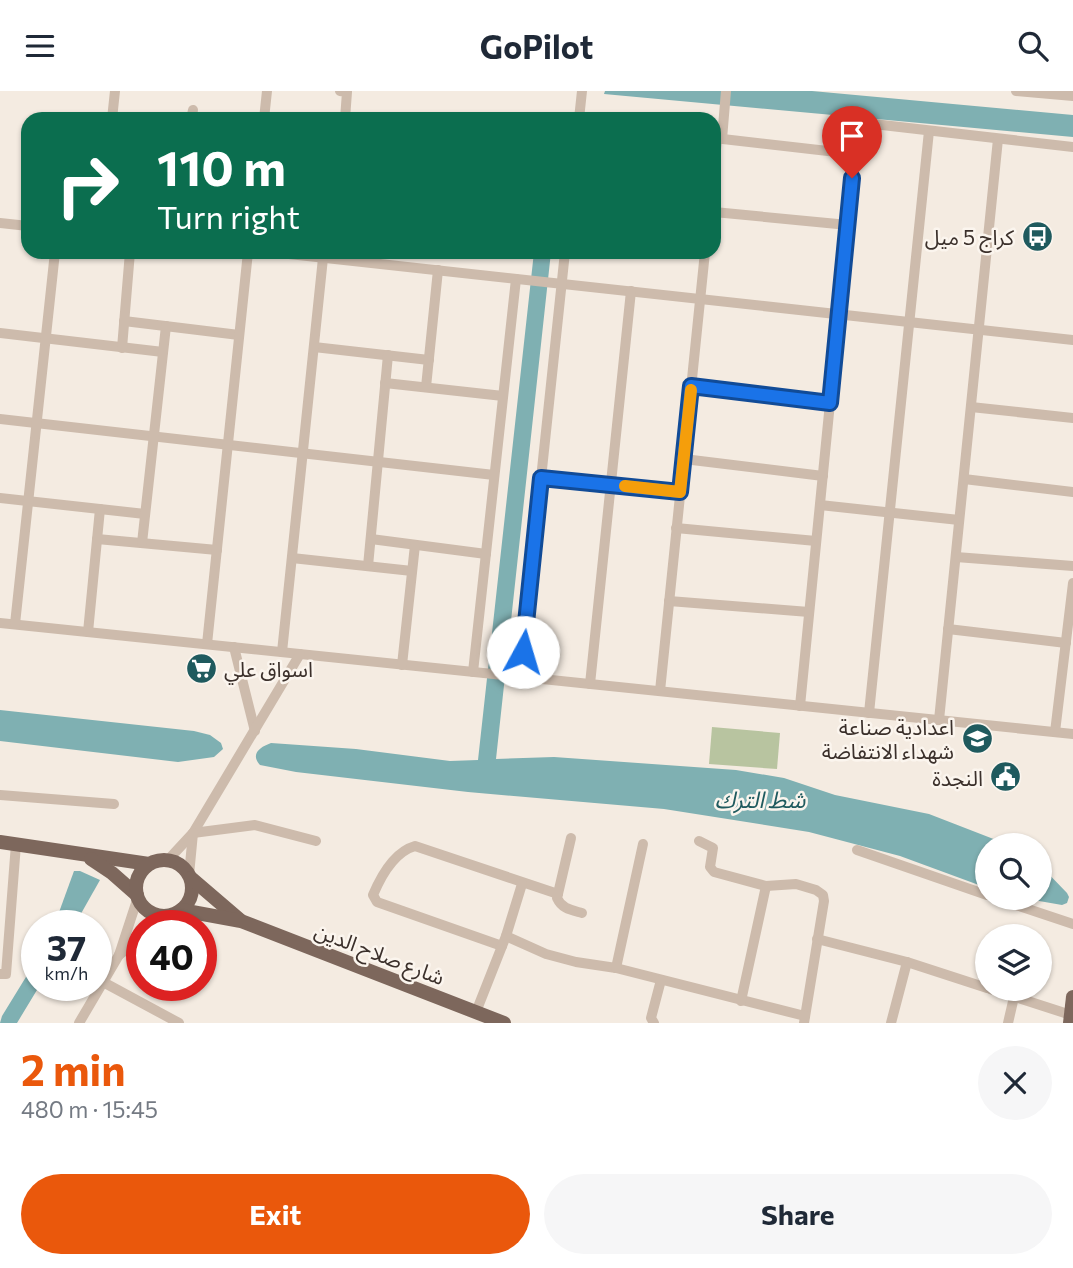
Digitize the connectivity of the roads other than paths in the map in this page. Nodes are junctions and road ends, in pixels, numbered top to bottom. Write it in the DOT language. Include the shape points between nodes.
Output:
graph roads {
  1 [pos="115,91"];
  2 [pos="267,91"];
  3 [pos="340,91"];
  4 [pos="582,91"];
  5 [pos="726,91"];
  6 [pos="1016,91"];
  7 [pos="1073,96"];
  8 [pos="113,112"];
  9 [pos="265,112"];
  10 [pos="346,112"];
  11 [pos="580,112"];
  12 [pos="721,121"];
  13 [pos="929,131"];
  14 [pos="721,139"];
  15 [pos="998,139"];
  16 [pos="1073,147"];
  17 [pos="855,154"];
  18 [pos="721,213"];
  19 [pos="0,223"];
  20 [pos="21,225"];
  21 [pos="848,225"];
  22 [pos="54,259"];
  23 [pos="129,259"];
  24 [pos="247,259"];
  25 [pos="323,259"];
  26 [pos="358,259"];
  27 [pos="564,259"];
  28 [pos="704,259"];
  29 [pos="438,270"];
  30 [pos="516,279"];
  31 [pos="562,284"];
  32 [pos="631,291"];
  33 [pos="700,299"];
  34 [pos="839,314"];
  35 [pos="124,321"];
  36 [pos="909,322"];
  37 [pos="166,326"];
  38 [pos="979,329"];
  39 [pos="0,333"];
  40 [pos="239,335"];
  41 [pos="46,338"];
  42 [pos="1073,339"];
  43 [pos="314,347"];
  44 [pos="122,348"];
  45 [pos="163,352"];
  46 [pos="388,355"];
  47 [pos="429,360"];
  48 [pos="385,383"];
  49 [pos="691,386"];
  50 [pos="426,387"];
  51 [pos="503,395"];
  52 [pos="830,403"];
  53 [pos="971,407"];
  54 [pos="1073,418"];
  55 [pos="0,419"];
  56 [pos="37,423"];
  57 [pos="153,436"];
  58 [pos="228,445"];
  59 [pos="303,453"];
  60 [pos="684,459"];
  61 [pos="378,462"];
  62 [pos="494,475"];
  63 [pos="823,475"];
  64 [pos="541,478"];
  65 [pos="964,479"];
  66 [pos="611,485"];
  67 [pos="680,492"];
  68 [pos="1073,492"];
  69 [pos="0,498"];
  70 [pos="28,501"];
  71 [pos="820,505"];
  72 [pos="100,509"];
  73 [pos="890,513"];
  74 [pos="145,514"];
  75 [pos="959,520"];
  76 [pos="677,528"];
  77 [pos="97,538"];
  78 [pos="371,539"];
  79 [pos="816,541"];
  80 [pos="142,543"];
  81 [pos="415,545"];
  82 [pos="216,550"];
  83 [pos="486,554"];
  84 [pos="956,557"];
  85 [pos="292,558"];
  86 [pos="368,566"];
  87 [pos="1073,566"];
  88 [pos="412,571"];
  89 [pos="1073,583"];
  90 [pos="669,601"];
  91 [pos="809,612"];
  92 [pos="0,623"];
  93 [pos="15,624"];
  94 [pos="948,629"];
  95 [pos="88,632"];
  96 [pos="1066,643"];
  97 [pos="207,644"];
  98 [pos="234,647"];
  99 [pos="282,652"];
  100 [pos="300,654"];
  101 [pos="402,664"];
  102 [pos="472,672"];
  103 [pos="520,677"];
  104 [pos="590,684"];
  105 [pos="660,691"];
  106 [pos="800,706"];
  107 [pos="869,713"];
  108 [pos="939,720"];
  109 [pos="255,731"];
  110 [pos="1055,733"];
  111 [pos="1073,734"];
  112 [pos="0,795"];
  113 [pos="114,804"];
  114 [pos="193,833"];
  115 [pos="571,838"];
  116 [pos="316,841"];
  117 [pos="699,841"];
  118 [pos="0,842"];
  119 [pos="16,844"];
  120 [pos="643,844"];
  121 [pos="857,850"];
  122 [pos="77,852"];
  123 [pos="168,860"];
  124 [pos="149,864"];
  125 [pos="190,876"];
  126 [pos="522,884"];
  127 [pos="766,886"];
  128 [pos="975,891"];
  129 [pos="558,894"];
  130 [pos="6,896"];
  131 [pos="138,896"];
  132 [pos="148,910"];
  133 [pos="178,910"];
  134 [pos="1031,910"];
  135 [pos="582,913"];
  136 [pos="217,918"];
  137 [pos="241,921"];
  138 [pos="1073,924"];
  139 [pos="817,939"];
  140 [pos="504,941"];
  141 [pos="126,950"];
  142 [pos="119,955"];
  143 [pos="907,962"];
  144 [pos="112,967"];
  145 [pos="616,968"];
  146 [pos="0,974"];
  147 [pos="662,980"];
  148 [pos="975,984"];
  149 [pos="112,987"];
  150 [pos="1073,997"];
  151 [pos="92,1001"];
  152 [pos="741,1001"];
  153 [pos="1013,1001"];
  154 [pos="1024,1001"];
  155 [pos="476,1012"];
  156 [pos="804,1019"];
  157 [pos="1071,1019"];
  158 [pos="79,1023"];
  159 [pos="178,1023"];
  160 [pos="504,1023"];
  161 [pos="654,1023"];
  162 [pos="891,1023"];
  163 [pos="1008,1023"];
  1 -- 8 [label="street"];
  2 -- 9 [label="street"];
  3 -- 10 [label="street" via="347,92"];
  4 -- 11 [label="street"];
  5 -- 12 [label="street"];
  6 -- 7 [label="street"];
  13 -- 15 [label="street"];
  13 -- 17 [label="street" via="865,123 857,130"];
  13 -- 36 [label="street"];
  14 -- 17 [label="street"];
  15 -- 16 [label="street"];
  15 -- 38 [label="street"];
  17 -- 21 [label="street"];
  18 -- 21 [label="street"];
  19 -- 20 [label="street"];
  21 -- 34 [label="street"];
  22 -- 41 [label="street"];
  23 -- 35 [label="street"];
  24 -- 40 [label="street"];
  25 -- 43 [label="street"];
  26 -- 29 [label="street"];
  27 -- 31 [label="street"];
  28 -- 33 [label="street"];
  29 -- 30 [label="street"];
  29 -- 47 [label="street"];
  30 -- 31 [label="street"];
  30 -- 51 [label="street"];
  31 -- 32 [label="street"];
  31 -- 64 [label="street"];
  32 -- 33 [label="street"];
  32 -- 66 [label="street"];
  33 -- 34 [label="street"];
  33 -- 49 [label="street"];
  34 -- 36 [label="street"];
  34 -- 52 [label="street"];
  35 -- 37 [label="street"];
  35 -- 44 [label="street"];
  36 -- 38 [label="street"];
  36 -- 73 [label="street"];
  37 -- 40 [label="street"];
  37 -- 45 [label="street"];
  38 -- 42 [label="street"];
  38 -- 53 [label="street"];
  39 -- 41 [label="street"];
  40 -- 58 [label="street"];
  41 -- 44 [label="street"];
  41 -- 56 [label="street"];
  43 -- 46 [label="street"];
  43 -- 59 [label="street"];
  44 -- 45 [label="street"];
  45 -- 57 [label="street"];
  46 -- 47 [label="street"];
  46 -- 48 [label="street"];
  47 -- 50 [label="street"];
  48 -- 50 [label="street"];
  48 -- 61 [label="street"];
  49 -- 52 [label="street"];
  49 -- 60 [label="street"];
  50 -- 51 [label="street"];
  51 -- 62 [label="street"];
  52 -- 63 [label="street"];
  53 -- 54 [label="street"];
  53 -- 65 [label="street"];
  55 -- 56 [label="street"];
  56 -- 57 [label="street"];
  56 -- 70 [label="street"];
  57 -- 58 [label="street"];
  57 -- 74 [label="street"];
  58 -- 59 [label="street"];
  58 -- 82 [label="street"];
  59 -- 61 [label="street"];
  59 -- 85 [label="street"];
  60 -- 63 [label="street"];
  60 -- 67 [label="street"];
  61 -- 62 [label="street"];
  61 -- 78 [label="street"];
  62 -- 83 [label="street"];
  63 -- 71 [label="street"];
  64 -- 66 [label="street"];
  64 -- 103 [label="street"];
  65 -- 68 [label="street"];
  65 -- 75 [label="street"];
  66 -- 67 [label="street"];
  66 -- 104 [label="street"];
  67 -- 76 [label="street"];
  69 -- 70 [label="street"];
  70 -- 72 [label="street"];
  70 -- 93 [label="street"];
  71 -- 73 [label="street"];
  71 -- 79 [label="street"];
  72 -- 74 [label="street"];
  72 -- 77 [label="street"];
  73 -- 75 [label="street"];
  73 -- 107 [label="street"];
  74 -- 80 [label="street"];
  75 -- 84 [label="street"];
  76 -- 79 [label="street"];
  76 -- 90 [label="street"];
  77 -- 80 [label="street"];
  77 -- 95 [label="street"];
  78 -- 81 [label="street"];
  78 -- 86 [label="street"];
  79 -- 91 [label="street"];
  80 -- 82 [label="street"];
  81 -- 83 [label="street"];
  81 -- 88 [label="street"];
  82 -- 97 [label="street"];
  83 -- 102 [label="street"];
  84 -- 87 [label="street"];
  84 -- 94 [label="street"];
  85 -- 86 [label="street"];
  85 -- 99 [label="street"];
  86 -- 88 [label="street"];
  88 -- 101 [label="street"];
  89 -- 96 [label="street"];
  90 -- 91 [label="street"];
  90 -- 105 [label="street"];
  91 -- 106 [label="street"];
  92 -- 93 [label="street"];
  93 -- 95 [label="street"];
  94 -- 96 [label="street"];
  94 -- 108 [label="street"];
  95 -- 97 [label="street"];
  96 -- 110 [label="street"];
  97 -- 98 [label="street"];
  98 -- 99 [label="street"];
  98 -- 109 [label="street"];
  99 -- 100 [label="street"];
  100 -- 101 [label="street"];
  100 -- 109 [label="street"];
  101 -- 102 [label="street"];
  102 -- 103 [label="street"];
  103 -- 104 [label="street"];
  104 -- 105 [label="street"];
  105 -- 106 [label="street"];
  106 -- 107 [label="street"];
  107 -- 108 [label="street"];
  108 -- 110 [label="street"];
  109 -- 114 [label="street"];
  110 -- 111 [label="street"];
  112 -- 113 [label="street"];
  114 -- 116 [label="street" via="255,825"];
  114 -- 123 [label="street"];
  114 -- 125 [label="street"];
  115 -- 129 [label="street"];
  117 -- 127 [label="street" via="713,848 710,867 714,872"];
  118 -- 119 [label="main road"];
  119 -- 122 [label="main road"];
  119 -- 130 [label="street"];
  120 -- 145 [label="street"];
  121 -- 128 [label="street"];
  122 -- 124 [label="main road"];
  122 -- 131 [label="main road"];
  123 -- 124 [label="main road"];
  123 -- 125 [label="main road"];
  124 -- 131 [label="main road" via="138,879"];
  125 -- 133 [label="main road" via="191,896"];
  125 -- 137 [label="main road, شارع صلاح الدين"];
  126 -- 129 [label="street"];
  126 -- 140 [label="street"];
  126 -- 140 [label="street" via="415,846 382,873 373,895 377,902"];
  127 -- 139 [label="street" via="796,884 823,895"];
  127 -- 152 [label="street"];
  129 -- 135 [label="street" via="560,905"];
  130 -- 146 [label="street" via="6,974"];
  131 -- 132 [label="main road"];
  131 -- 142 [label="street"];
  134 -- 138 [label="street"];
  136 -- 137 [label="main road, شارع صلاح الدين"];
  137 -- 155 [label="main road, شارع صلاح الدين"];
  139 -- 143 [label="street"];
  139 -- 156 [label="street"];
  140 -- 145 [label="street" via="576,962"];
  140 -- 155 [label="street"];
  141 -- 142 [label="street"];
  142 -- 144 [label="street"];
  143 -- 148 [label="street"];
  143 -- 162 [label="street"];
  145 -- 147 [label="street"];
  147 -- 152 [label="street"];
  147 -- 161 [label="street" via="651,1019"];
  149 -- 159 [label="street"];
  150 -- 157 [label="main road"];
  151 -- 158 [label="street"];
  152 -- 156 [label="street"];
  153 -- 163 [label="street"];
  154 -- 157 [label="street"];
  155 -- 160 [label="main road, شارع صلاح الدين"];
}
